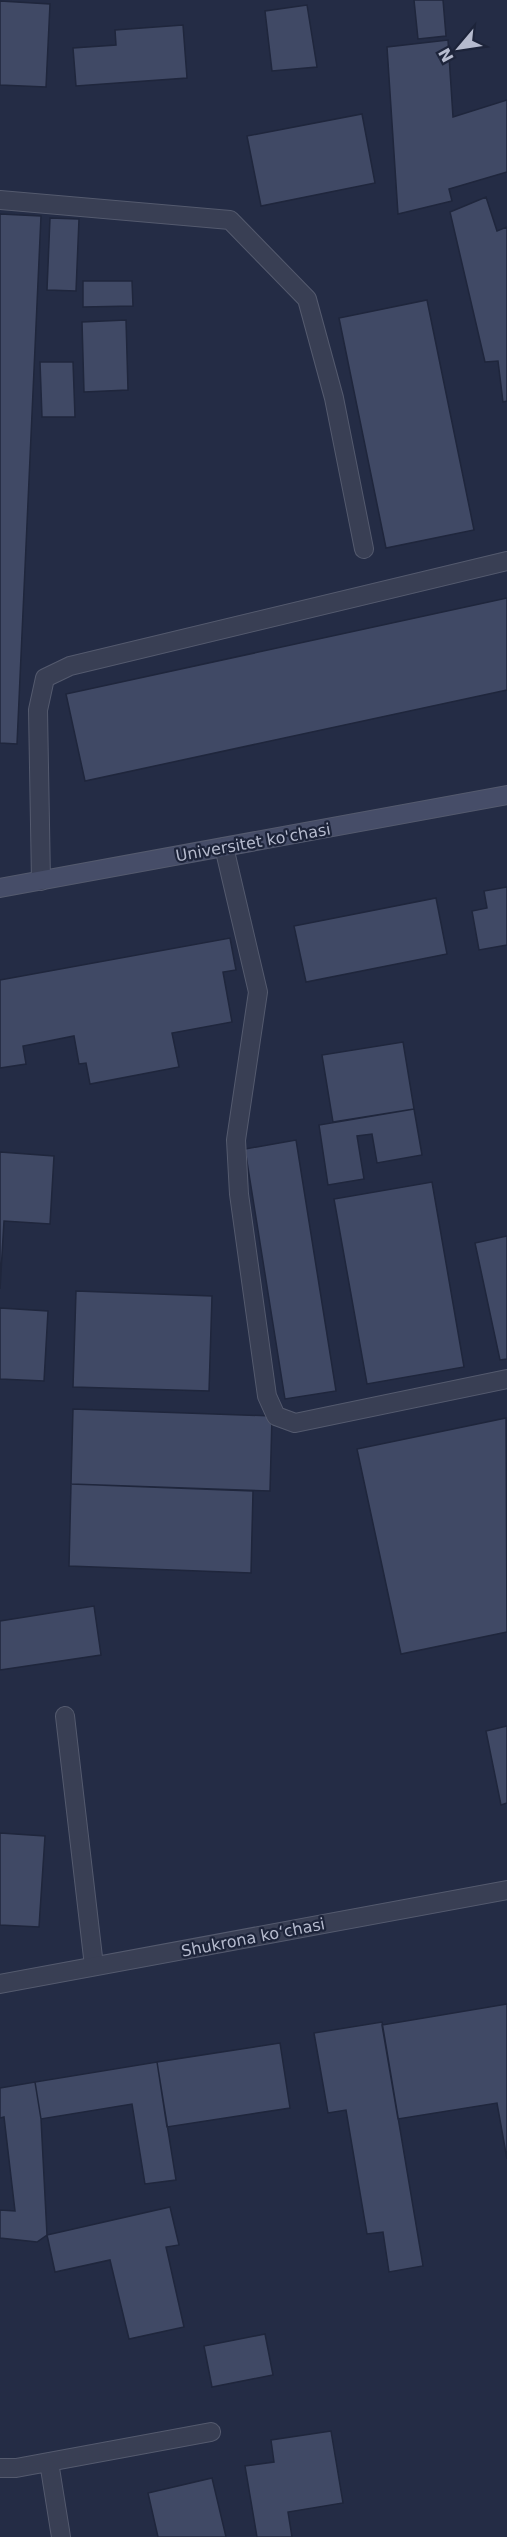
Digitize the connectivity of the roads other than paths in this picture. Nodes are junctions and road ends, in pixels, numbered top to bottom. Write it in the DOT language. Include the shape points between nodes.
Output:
graph roads {
  1 [pos="0,200"];
  2 [pos="364,549"];
  3 [pos="507,561"];
  4 [pos="507,795"];
  5 [pos="224,847"];
  6 [pos="41,881"];
  7 [pos="0,888"];
  8 [pos="507,1379"];
  9 [pos="65,1716"];
  10 [pos="507,1890"];
  11 [pos="94,1966"];
  12 [pos="0,1984"];
  13 [pos="211,2432"];
  14 [pos="49,2462"];
  15 [pos="0,2468"];
  16 [pos="61,2537"];
  1 -- 2 [label="street" via="230,220 308,299 334,398"];
  3 -- 6 [label="street" via="70,666 45,678 38,710"];
  4 -- 5 [label="main road, Universitet ko'chasi"];
  5 -- 6 [label="main road, Universitet ko'chasi"];
  5 -- 8 [label="street" via="258,992 236,1140 239,1194 267,1396 276,1416 295,1423"];
  6 -- 7 [label="main road, Universitet ko'chasi"];
  9 -- 11 [label="street"];
  10 -- 11 [label="street, Shukrona koʻchasi"];
  11 -- 12 [label="street, Shukrona koʻchasi"];
  13 -- 14 [label="street"];
  14 -- 15 [label="street"];
  14 -- 16 [label="street"];
}
